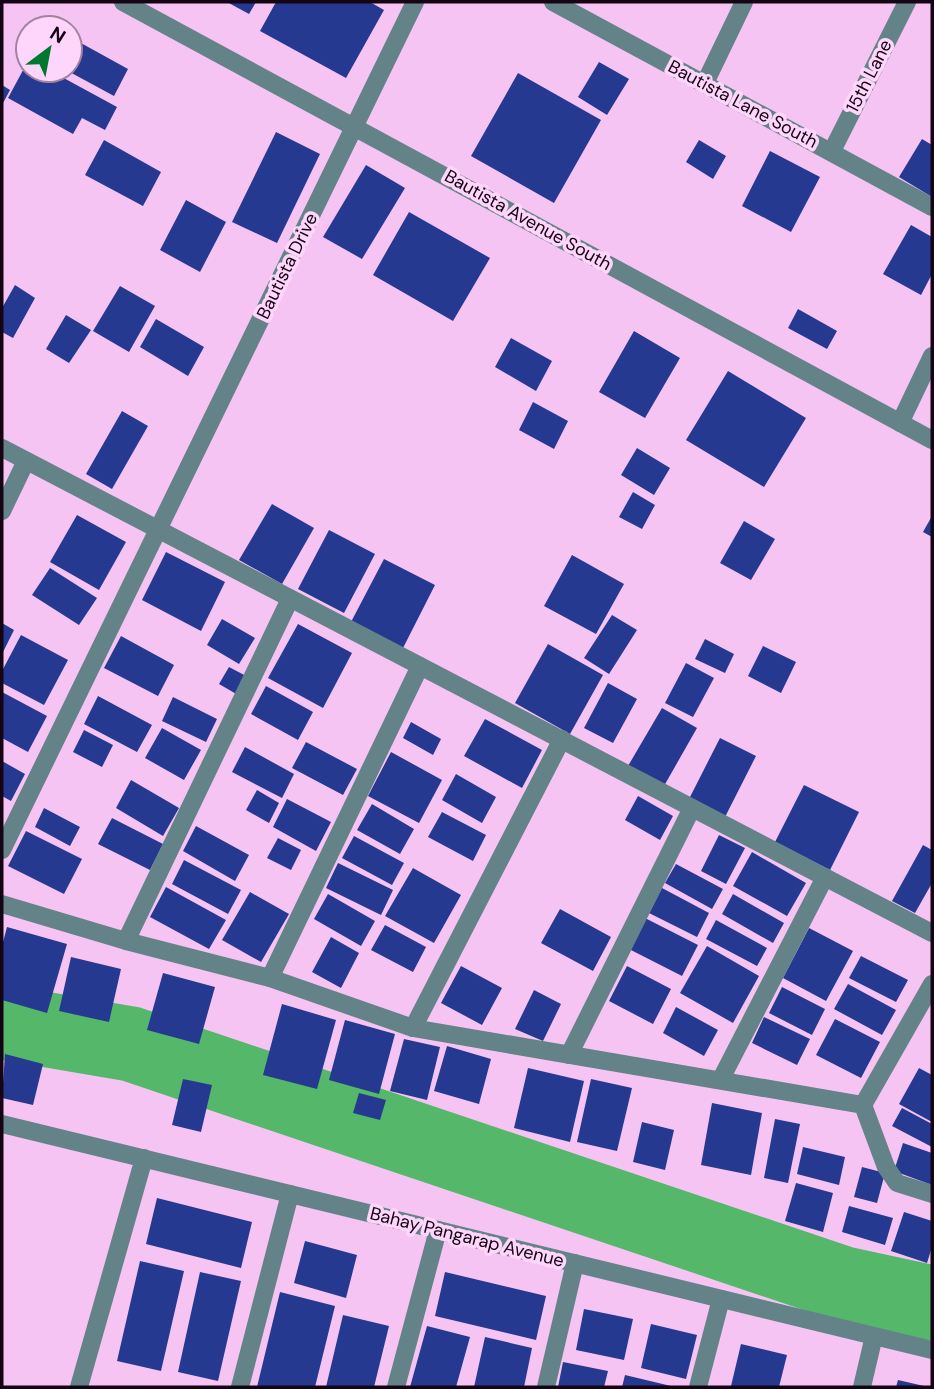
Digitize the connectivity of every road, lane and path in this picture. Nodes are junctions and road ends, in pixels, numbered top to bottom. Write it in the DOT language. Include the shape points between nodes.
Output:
graph roads {
  1 [pos="123,2"];
  2 [pos="415,2"];
  3 [pos="553,2"];
  4 [pos="744,2"];
  5 [pos="907,2"];
  6 [pos="578,8"];
  7 [pos="705,83"];
  8 [pos="354,126"];
  9 [pos="832,151"];
  10 [pos="932,207"];
  11 [pos="932,356"];
  12 [pos="900,423"];
  13 [pos="932,440"];
  14 [pos="2,448"];
  15 [pos="26,461"];
  16 [pos="2,511"];
  17 [pos="159,530"];
  18 [pos="290,599"];
  19 [pos="420,666"];
  20 [pos="562,739"];
  21 [pos="692,808"];
  22 [pos="2,850"];
  23 [pos="825,877"];
  24 [pos="2,904"];
  25 [pos="932,933"];
  26 [pos="126,941"];
  27 [pos="270,978"];
  28 [pos="932,984"];
  29 [pos="413,1028"];
  30 [pos="569,1055"];
  31 [pos="721,1079"];
  32 [pos="863,1105"];
  33 [pos="2,1124"];
  34 [pos="144,1158"];
  35 [pos="290,1194"];
  36 [pos="932,1194"];
  37 [pos="438,1230"];
  38 [pos="575,1263"];
  39 [pos="721,1299"];
  40 [pos="874,1336"];
  41 [pos="932,1350"];
  42 [pos="79,1387"];
  43 [pos="240,1387"];
  44 [pos="396,1387"];
  45 [pos="546,1387"];
  46 [pos="698,1387"];
  47 [pos="862,1387"];
  1 -- 8 [label="street, Bautista Avenue South"];
  2 -- 8 [label="street, Bautista Drive"];
  3 -- 6 [label="street, Bautista Lane South"];
  4 -- 7 [label="street"];
  5 -- 9 [label="street, 15th Lane"];
  6 -- 7 [label="street, Bautista Lane South"];
  7 -- 9 [label="street, Bautista Lane South"];
  8 -- 12 [label="street, Bautista Avenue South"];
  8 -- 17 [label="street, Bautista Drive"];
  9 -- 10 [label="street, Bautista Lane South"];
  11 -- 12 [label="street"];
  12 -- 13 [label="street, Bautista Avenue South"];
  14 -- 15 [label="street"];
  15 -- 16 [label="street"];
  15 -- 17 [label="street"];
  17 -- 18 [label="street"];
  17 -- 22 [label="street, Bautista Drive"];
  18 -- 19 [label="street"];
  18 -- 26 [label="street"];
  19 -- 20 [label="street"];
  19 -- 27 [label="street"];
  20 -- 21 [label="street"];
  20 -- 29 [label="street"];
  21 -- 23 [label="street"];
  21 -- 30 [label="street"];
  23 -- 25 [label="street"];
  23 -- 31 [label="street"];
  24 -- 26 [label="street"];
  26 -- 27 [label="street"];
  27 -- 29 [label="street"];
  28 -- 32 [label="street"];
  29 -- 30 [label="street"];
  30 -- 31 [label="street"];
  31 -- 32 [label="street"];
  32 -- 36 [label="street" via="886,1167 897,1183"];
  33 -- 34 [label="street, Bahay Pangarap Avenue"];
  34 -- 35 [label="street, Bahay Pangarap Avenue"];
  34 -- 42 [label="street"];
  35 -- 37 [label="street, Bahay Pangarap Avenue"];
  35 -- 43 [label="street"];
  37 -- 38 [label="street, Bahay Pangarap Avenue"];
  37 -- 44 [label="street"];
  38 -- 39 [label="street, Bahay Pangarap Avenue"];
  38 -- 45 [label="street"];
  39 -- 40 [label="street, Bahay Pangarap Avenue"];
  39 -- 46 [label="street"];
  40 -- 41 [label="street, Bahay Pangarap Avenue"];
  40 -- 47 [label="street"];
}
